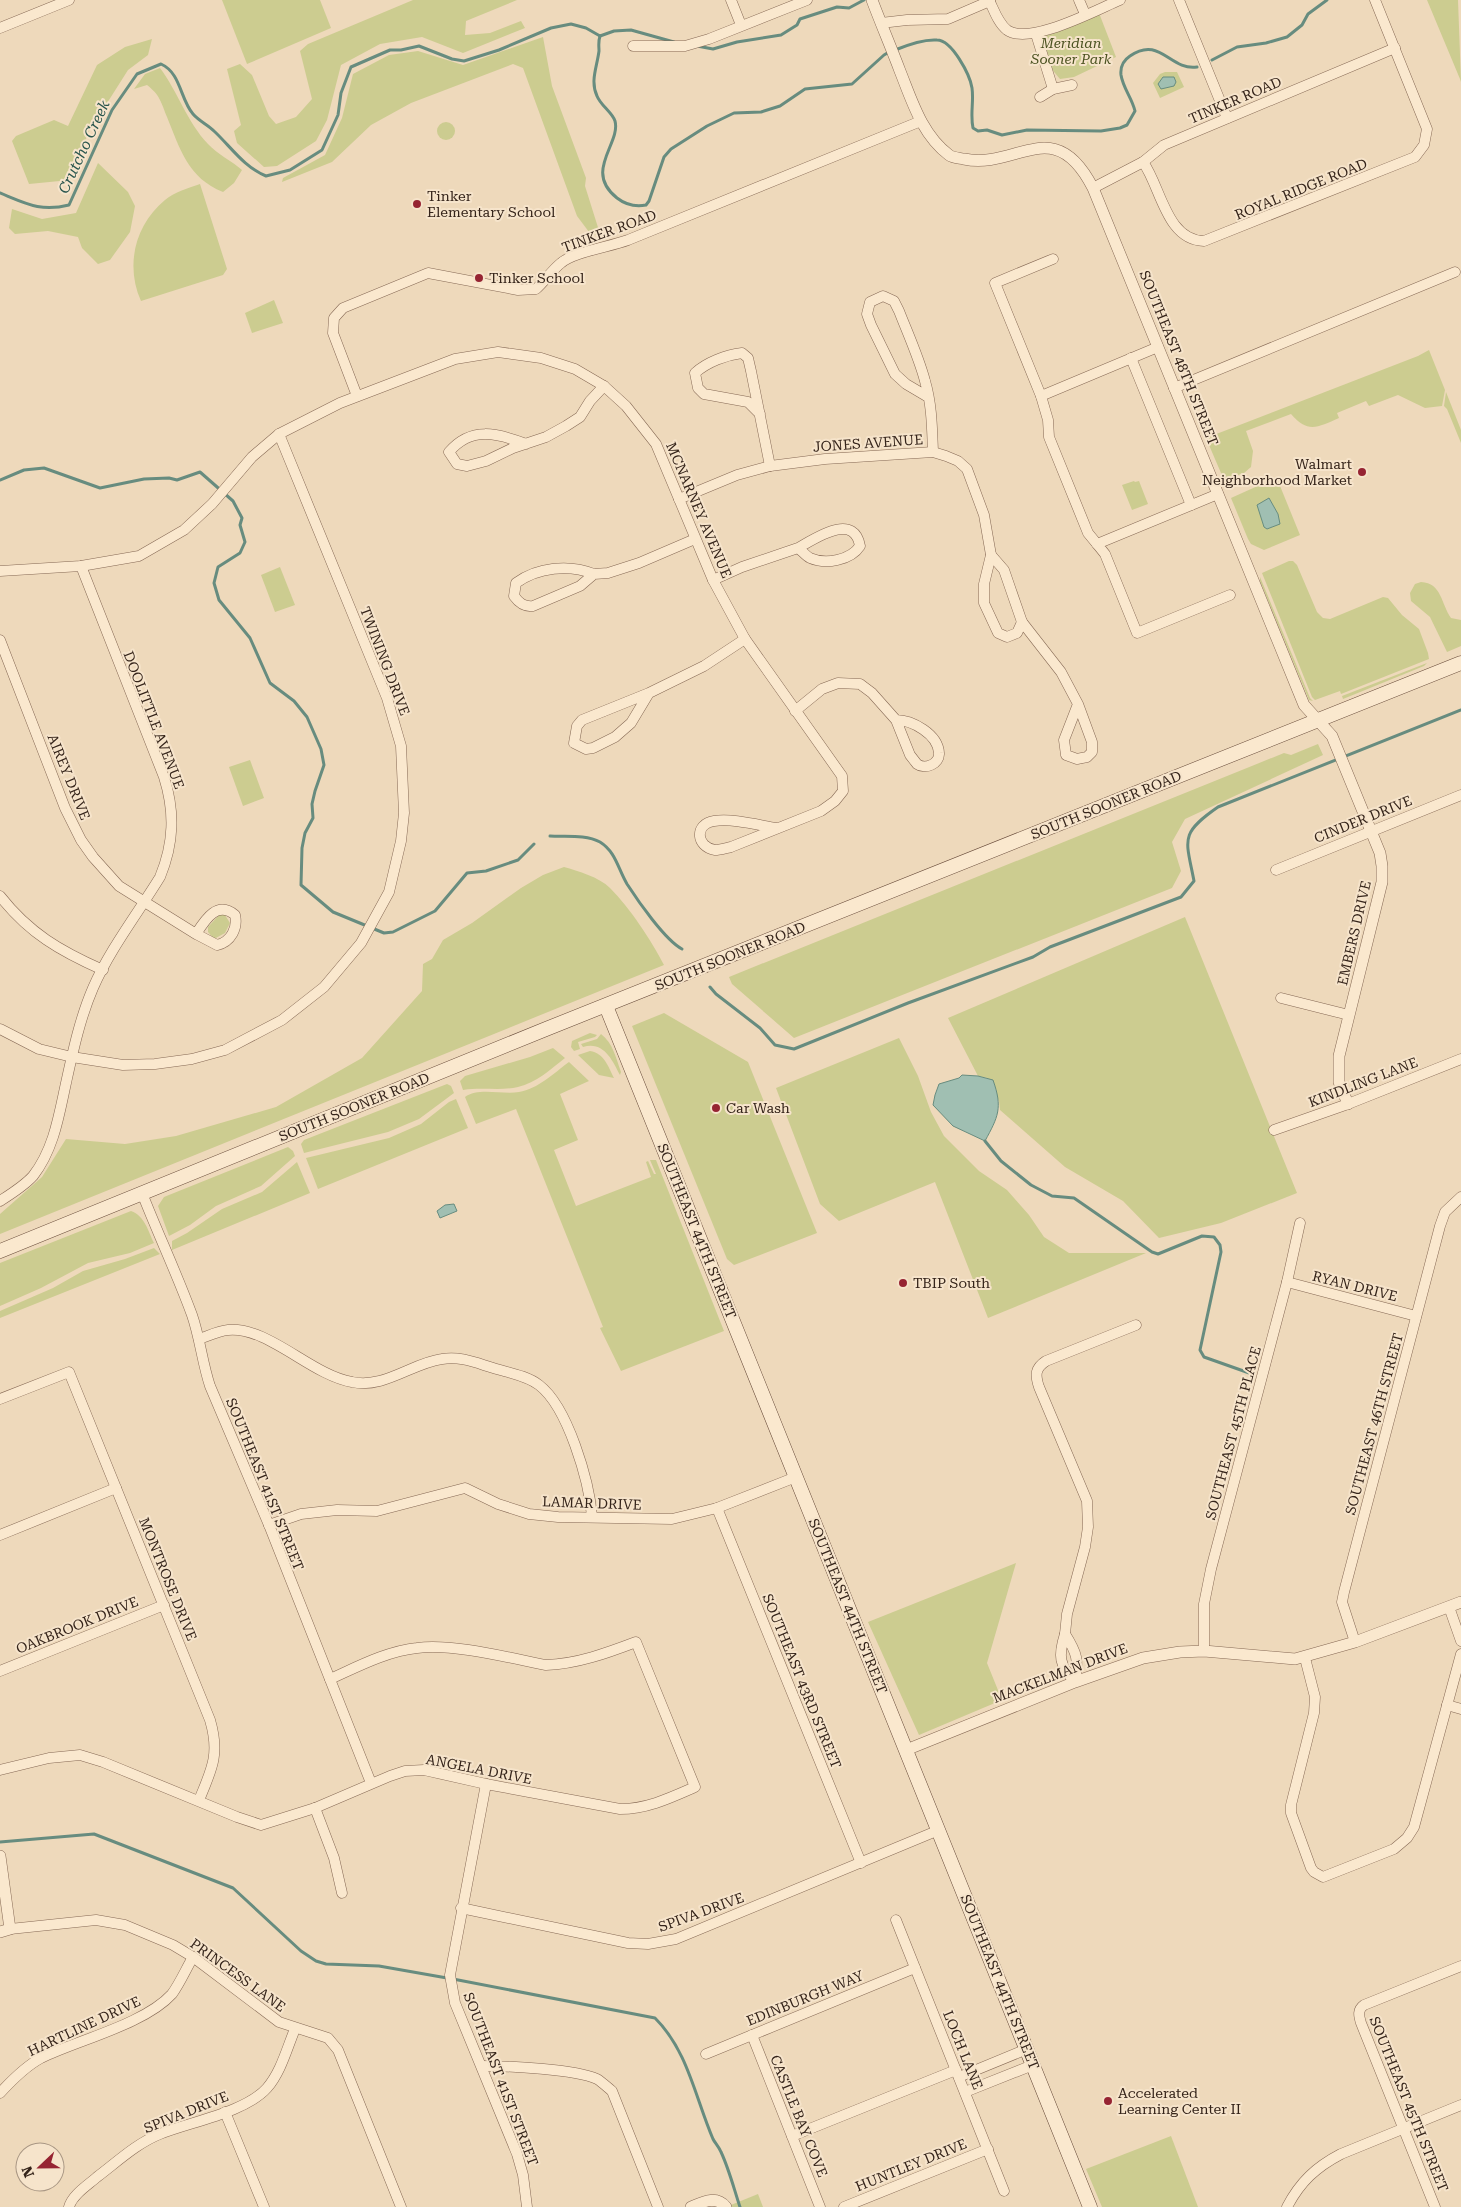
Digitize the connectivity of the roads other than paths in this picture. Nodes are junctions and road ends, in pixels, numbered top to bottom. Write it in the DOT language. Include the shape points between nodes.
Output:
graph roads {
  1 [pos="69,0"];
  2 [pos="731,0"];
  3 [pos="807,0"];
  4 [pos="872,0"];
  5 [pos="990,0"];
  6 [pos="1079,0"];
  7 [pos="1120,0"];
  8 [pos="1179,0"];
  9 [pos="1375,0"];
  10 [pos="45,5"];
  11 [pos="1085,14"];
  12 [pos="881,23"];
  13 [pos="741,25"];
  14 [pos="0,28"];
  15 [pos="1036,34"];
  16 [pos="633,46"];
  17 [pos="1395,48"];
  18 [pos="1072,86"];
  19 [pos="1053,89"];
  20 [pos="1040,97"];
  21 [pos="1227,118"];
  22 [pos="921,121"];
  23 [pos="1143,162"];
  24 [pos="1092,188"];
  25 [pos="1053,259"];
  26 [pos="1455,272"];
  27 [pos="1158,347"];
  28 [pos="1131,358"];
  29 [pos="604,386"];
  30 [pos="1174,388"];
  31 [pos="357,396"];
  32 [pos="1041,396"];
  33 [pos="928,397"];
  34 [pos="760,414"];
  35 [pos="280,434"];
  36 [pos="526,444"];
  37 [pos="933,452"];
  38 [pos="770,466"];
  39 [pos="1218,494"];
  40 [pos="679,499"];
  41 [pos="1191,505"];
  42 [pos="695,539"];
  43 [pos="1097,544"];
  44 [pos="798,548"];
  45 [pos="991,555"];
  46 [pos="81,566"];
  47 [pos="0,571"];
  48 [pos="594,574"];
  49 [pos="713,580"];
  50 [pos="1230,595"];
  51 [pos="1022,622"];
  52 [pos="745,639"];
  53 [pos="0,640"];
  54 [pos="1461,663"];
  55 [pos="649,693"];
  56 [pos="1078,704"];
  57 [pos="795,711"];
  58 [pos="896,720"];
  59 [pos="1318,721"];
  60 [pos="1461,795"];
  61 [pos="776,828"];
  62 [pos="1371,831"];
  63 [pos="1276,870"];
  64 [pos="0,896"];
  65 [pos="145,902"];
  66 [pos="196,934"];
  67 [pos="102,970"];
  68 [pos="1281,998"];
  69 [pos="606,1006"];
  70 [pos="1349,1015"];
  71 [pos="0,1028"];
  72 [pos="72,1057"];
  73 [pos="1461,1058"];
  74 [pos="1348,1104"];
  75 [pos="1274,1130"];
  76 [pos="142,1193"];
  77 [pos="1461,1197"];
  78 [pos="0,1201"];
  79 [pos="1300,1223"];
  80 [pos="0,1251"];
  81 [pos="1287,1282"];
  82 [pos="1416,1316"];
  83 [pos="1136,1326"];
  84 [pos="199,1339"];
  85 [pos="0,1399"];
  86 [pos="796,1477"];
  87 [pos="116,1488"];
  88 [pos="718,1508"];
  89 [pos="592,1516"];
  90 [pos="268,1525"];
  91 [pos="0,1535"];
  92 [pos="1461,1602"];
  93 [pos="164,1605"];
  94 [pos="1449,1607"];
  95 [pos="1065,1634"];
  96 [pos="1461,1641"];
  97 [pos="1355,1642"];
  98 [pos="1204,1651"];
  99 [pos="1076,1654"];
  100 [pos="1461,1654"];
  101 [pos="1305,1658"];
  102 [pos="1062,1660"];
  103 [pos="0,1671"];
  104 [pos="330,1678"];
  105 [pos="1075,1682"];
  106 [pos="1447,1705"];
  107 [pos="1461,1709"];
  108 [pos="906,1750"];
  109 [pos="0,1770"];
  110 [pos="371,1783"];
  111 [pos="486,1784"];
  112 [pos="199,1800"];
  113 [pos="315,1808"];
  114 [pos="939,1830"];
  115 [pos="0,1856"];
  116 [pos="861,1863"];
  117 [pos="342,1893"];
  118 [pos="461,1908"];
  119 [pos="896,1920"];
  120 [pos="5,1931"];
  121 [pos="193,1957"];
  122 [pos="1461,1966"];
  123 [pos="915,1968"];
  124 [pos="295,2029"];
  125 [pos="752,2035"];
  126 [pos="1027,2049"];
  127 [pos="706,2054"];
  128 [pos="1033,2065"];
  129 [pos="482,2066"];
  130 [pos="984,2067"];
  131 [pos="957,2073"];
  132 [pos="990,2082"];
  133 [pos="0,2092"];
  134 [pos="965,2092"];
  135 [pos="1461,2105"];
  136 [pos="225,2112"];
  137 [pos="1403,2128"];
  138 [pos="792,2136"];
  139 [pos="988,2149"];
  140 [pos="1004,2191"];
  141 [pos="69,2207"];
  142 [pos="264,2207"];
  143 [pos="401,2207"];
  144 [pos="527,2207"];
  145 [pos="658,2207"];
  146 [pos="692,2207"];
  147 [pos="726,2207"];
  148 [pos="820,2207"];
  149 [pos="844,2207"];
  150 [pos="1090,2207"];
  151 [pos="1287,2207"];
  152 [pos="1435,2207"];
  1 -- 10 [label="street"];
  2 -- 13 [label="street"];
  3 -- 13 [label="street"];
  4 -- 12 [label="street"];
  5 -- 12 [label="street" via="948,19"];
  5 -- 15 [label="street" via="1002,24 1013,33"];
  6 -- 11 [label="street"];
  7 -- 11 [label="street"];
  8 -- 21 [label="street"];
  9 -- 17 [label="street"];
  10 -- 14 [label="street"];
  11 -- 15 [label="street"];
  12 -- 22 [label="street"];
  13 -- 16 [label="street" via="685,46"];
  15 -- 19 [label="street"];
  17 -- 21 [label="street, TINKER ROAD"];
  17 -- 23 [label="street, ROYAL RIDGE ROAD" via="1428,129 1424,145 1407,162 1210,240 1198,241 1182,235 1171,221"];
  18 -- 19 [label="street"];
  19 -- 20 [label="street"];
  21 -- 23 [label="street, TINKER ROAD" via="1164,145"];
  22 -- 24 [label="street, SOUTHEAST 48TH STREET" via="938,146 952,157 989,160 1032,148 1053,149 1073,158 1084,170"];
  22 -- 31 [label="street, TINKER ROAD" via="628,240 576,254 561,263 536,289 518,290 428,272 343,308 334,318 332,333"];
  23 -- 24 [label="street, TINKER ROAD"];
  24 -- 27 [label="street, SOUTHEAST 48TH STREET"];
  25 -- 32 [label="street" via="995,283"];
  26 -- 30 [label="street"];
  27 -- 28 [label="street"];
  27 -- 30 [label="street, SOUTHEAST 48TH STREET"];
  28 -- 32 [label="street"];
  28 -- 41 [label="street"];
  29 -- 31 [label="street, MCNARNEY AVENUE" via="575,369 541,358 498,352 455,359"];
  29 -- 36 [label="street" via="580,417 546,437"];
  29 -- 40 [label="street, MCNARNEY AVENUE" via="626,406 656,444"];
  30 -- 39 [label="street, SOUTHEAST 48TH STREET"];
  31 -- 35 [label="street, MCNARNEY AVENUE"];
  32 -- 43 [label="street" via="1049,437 1088,533"];
  33 -- 33 [label="street" via="925,381 894,301 883,296 870,302 867,314 895,374"];
  33 -- 37 [label="street"];
  34 -- 34 [label="street" via="748,358 742,354 732,354 695,373 698,388 704,394 748,402"];
  34 -- 38 [label="street"];
  35 -- 46 [label="street, MCNARNEY AVENUE" via="252,457 212,504 184,530 139,556"];
  35 -- 72 [label="street, TWINING DRIVE" via="387,698 400,746 404,786 401,841 389,892 368,932 324,987 282,1020 225,1050 155,1064 123,1065"];
  36 -- 36 [label="street" via="467,466 457,464 449,452 465,438 475,435 505,436"];
  37 -- 38 [label="street, JONES AVENUE"];
  37 -- 45 [label="street, JONES AVENUE" via="958,461 967,469 984,515"];
  38 -- 40 [label="street, JONES AVENUE" via="737,475"];
  39 -- 41 [label="street"];
  39 -- 59 [label="street, SOUTHEAST 48TH STREET" via="1304,705"];
  40 -- 42 [label="street, MCNARNEY AVENUE"];
  41 -- 43 [label="street"];
  42 -- 48 [label="street" via="639,563"];
  42 -- 49 [label="street, MCNARNEY AVENUE"];
  43 -- 50 [label="street" via="1105,554 1136,633"];
  44 -- 44 [label="street" via="810,558 821,561 845,558 856,553 860,546 858,536 844,528"];
  44 -- 49 [label="street"];
  45 -- 51 [label="street" via="1004,570"];
  45 -- 51 [label="street, JONES AVENUE" via="984,584 984,603 990,619 998,633 1008,637 1017,633"];
  46 -- 47 [label="street, MCNARNEY AVENUE"];
  46 -- 65 [label="street, DOOLITTLE AVENUE" via="164,777 171,805 172,835 166,862"];
  48 -- 48 [label="street" via="580,586 533,606 519,603 514,596 516,583 550,570 576,569"];
  49 -- 52 [label="street, MCNARNEY AVENUE"];
  51 -- 56 [label="street" via="1061,672"];
  52 -- 55 [label="street" via="704,666"];
  52 -- 57 [label="street, MCNARNEY AVENUE"];
  53 -- 65 [label="street, AIREY DRIVE" via="65,808 81,840 120,886"];
  54 -- 59 [label="main road, SOUTH SOONER ROAD"];
  55 -- 55 [label="street" via="631,723 616,737 593,748 586,749 574,743 577,726 582,720"];
  56 -- 56 [label="street" via="1064,740 1066,755 1077,759 1092,752 1092,742"];
  57 -- 58 [label="street" via="822,689 849,682 860,684 872,693"];
  57 -- 61 [label="street, MCNARNEY AVENUE" via="842,776 843,791 836,801 821,810"];
  58 -- 58 [label="street" via="917,764 920,767 932,765 940,751 932,738 909,721"];
  59 -- 62 [label="street, EMBERS DRIVE" via="1332,736"];
  59 -- 69 [label="main road, SOUTH SOONER ROAD"];
  60 -- 62 [label="street, CINDER DRIVE"];
  61 -- 61 [label="street" via="717,850 705,847 699,834 702,828 714,821"];
  62 -- 63 [label="street, CINDER DRIVE"];
  62 -- 70 [label="street, EMBERS DRIVE" via="1380,853 1382,882"];
  64 -- 67 [label="street" via="22,922 42,938"];
  65 -- 66 [label="street, AIREY DRIVE"];
  65 -- 67 [label="street, DOOLITTLE AVENUE"];
  67 -- 72 [label="street, DOOLITTLE AVENUE" via="82,1019"];
  68 -- 70 [label="street"];
  69 -- 76 [label="main road, SOUTH SOONER ROAD"];
  69 -- 86 [label="main road, SOUTHEAST 44TH STREET"];
  70 -- 74 [label="street, EMBERS DRIVE" via="1338,1069 1339,1082"];
  71 -- 72 [label="street, TWINING DRIVE" via="39,1049"];
  72 -- 78 [label="street, DOOLITTLE AVENUE" via="56,1129 47,1152 33,1176"];
  73 -- 74 [label="street, KINDLING LANE"];
  74 -- 75 [label="street, KINDLING LANE"];
  76 -- 80 [label="main road, SOUTH SOONER ROAD"];
  76 -- 84 [label="street, SOUTHEAST 41ST STREET"];
  77 -- 82 [label="street, SOUTHEAST 46TH STREET" via="1445,1212"];
  79 -- 81 [label="street, SOUTHEAST 45TH PLACE"];
  81 -- 82 [label="street, RYAN DRIVE"];
  81 -- 98 [label="street, SOUTHEAST 45TH PLACE" via="1211,1569 1204,1604"];
  82 -- 97 [label="street, SOUTHEAST 46TH STREET" via="1342,1602"];
  83 -- 95 [label="street" via="1046,1361 1036,1372 1039,1387 1087,1501 1085,1547 1067,1614"];
  84 -- 89 [label="street" via="228,1330 246,1331 329,1376 353,1383 371,1383 443,1358 461,1358 539,1384 552,1398 567,1425 591,1501"];
  84 -- 90 [label="street, SOUTHEAST 41ST STREET" via="210,1386"];
  85 -- 87 [label="street, MONTROSE DRIVE" via="69,1372"];
  86 -- 88 [label="street, LAMAR DRIVE"];
  86 -- 108 [label="main road, SOUTHEAST 44TH STREET"];
  87 -- 91 [label="street"];
  87 -- 93 [label="street, MONTROSE DRIVE"];
  88 -- 89 [label="street, LAMAR DRIVE" via="672,1519"];
  88 -- 116 [label="street, SOUTHEAST 43RD STREET"];
  89 -- 90 [label="street, LAMAR DRIVE" via="529,1514 465,1488 377,1511 337,1510 301,1514"];
  90 -- 104 [label="street, SOUTHEAST 41ST STREET"];
  92 -- 94 [label="street, MACKELMAN DRIVE"];
  93 -- 103 [label="street, OAKBROOK DRIVE"];
  93 -- 112 [label="street, MONTROSE DRIVE" via="215,1736 215,1756"];
  94 -- 96 [label="street"];
  94 -- 97 [label="street, MACKELMAN DRIVE"];
  95 -- 99 [label="street"];
  95 -- 102 [label="street" via="1059,1652"];
  97 -- 101 [label="street, MACKELMAN DRIVE"];
  98 -- 101 [label="street, MACKELMAN DRIVE"];
  98 -- 105 [label="street, MACKELMAN DRIVE" via="1143,1658"];
  99 -- 102 [label="street"];
  99 -- 105 [label="street" via="1079,1663"];
  100 -- 106 [label="street"];
  101 -- 106 [label="street" via="1315,1697 1314,1713 1291,1813 1311,1868 1323,1877 1394,1849 1407,1838 1414,1827"];
  102 -- 105 [label="street" via="1064,1671"];
  104 -- 110 [label="street, SOUTHEAST 41ST STREET"];
  104 -- 111 [label="street, ANGELA DRIVE" via="415,1648 437,1646 562,1665 636,1642 695,1787 662,1802 638,1809 620,1809"];
  105 -- 108 [label="street, MACKELMAN DRIVE"];
  106 -- 107 [label="street"];
  108 -- 114 [label="main road, SOUTHEAST 44TH STREET"];
  109 -- 112 [label="street, ANGELA DRIVE" via="49,1758 80,1755"];
  110 -- 111 [label="street, ANGELA DRIVE" via="405,1771 424,1770"];
  110 -- 113 [label="street, ANGELA DRIVE"];
  111 -- 118 [label="street, SOUTHEAST 41ST STREET"];
  112 -- 113 [label="street, ANGELA DRIVE" via="261,1825"];
  113 -- 117 [label="street" via="334,1858"];
  114 -- 116 [label="street, SPIVA DRIVE"];
  114 -- 126 [label="main road, SOUTHEAST 44TH STREET"];
  115 -- 120 [label="street"];
  116 -- 118 [label="street, SPIVA DRIVE" via="676,1938 648,1944 599,1938"];
  118 -- 129 [label="street, SOUTHEAST 41ST STREET" via="450,1975 455,2003"];
  119 -- 123 [label="street, LOCH LANE"];
  120 -- 121 [label="street, PRINCESS LANE" via="96,1920 125,1925"];
  121 -- 124 [label="street, PRINCESS LANE" via="266,2013"];
  121 -- 133 [label="street, HARTLINE DRIVE" via="172,1993 156,2007 131,2021 39,2059"];
  122 -- 137 [label="street, SOUTHEAST 45TH STREET" via="1364,2005 1360,2011 1361,2024"];
  123 -- 125 [label="street, EDINBURGH WAY"];
  123 -- 131 [label="street, LOCH LANE"];
  124 -- 136 [label="street, SPIVA DRIVE" via="267,2088 255,2098"];
  124 -- 143 [label="street, PRINCESS LANE" via="328,2038 338,2050"];
  125 -- 127 [label="street, EDINBURGH WAY"];
  125 -- 138 [label="street, CASTLE BAY COVE"];
  126 -- 128 [label="main road, SOUTHEAST 44TH STREET"];
  126 -- 130 [label="street"];
  128 -- 132 [label="street"];
  128 -- 150 [label="main road, SOUTHEAST 44TH STREET"];
  129 -- 144 [label="street, SOUTHEAST 41ST STREET" via="517,2154"];
  129 -- 145 [label="street" via="582,2074 598,2080 612,2091"];
  130 -- 131 [label="street"];
  130 -- 132 [label="street"];
  131 -- 134 [label="street, LOCH LANE"];
  131 -- 138 [label="street"];
  132 -- 134 [label="street"];
  134 -- 139 [label="street, LOCH LANE"];
  135 -- 137 [label="street"];
  136 -- 141 [label="street, SPIVA DRIVE" via="158,2134 84,2187"];
  136 -- 142 [label="street"];
  137 -- 151 [label="street" via="1327,2162 1306,2178"];
  137 -- 152 [label="street, SOUTHEAST 45TH STREET"];
  138 -- 148 [label="street, CASTLE BAY COVE"];
  139 -- 140 [label="street, LOCH LANE"];
  139 -- 149 [label="street, HUNTLEY DRIVE"];
  146 -- 147 [label="street" via="709,2199 722,2202"];
}
